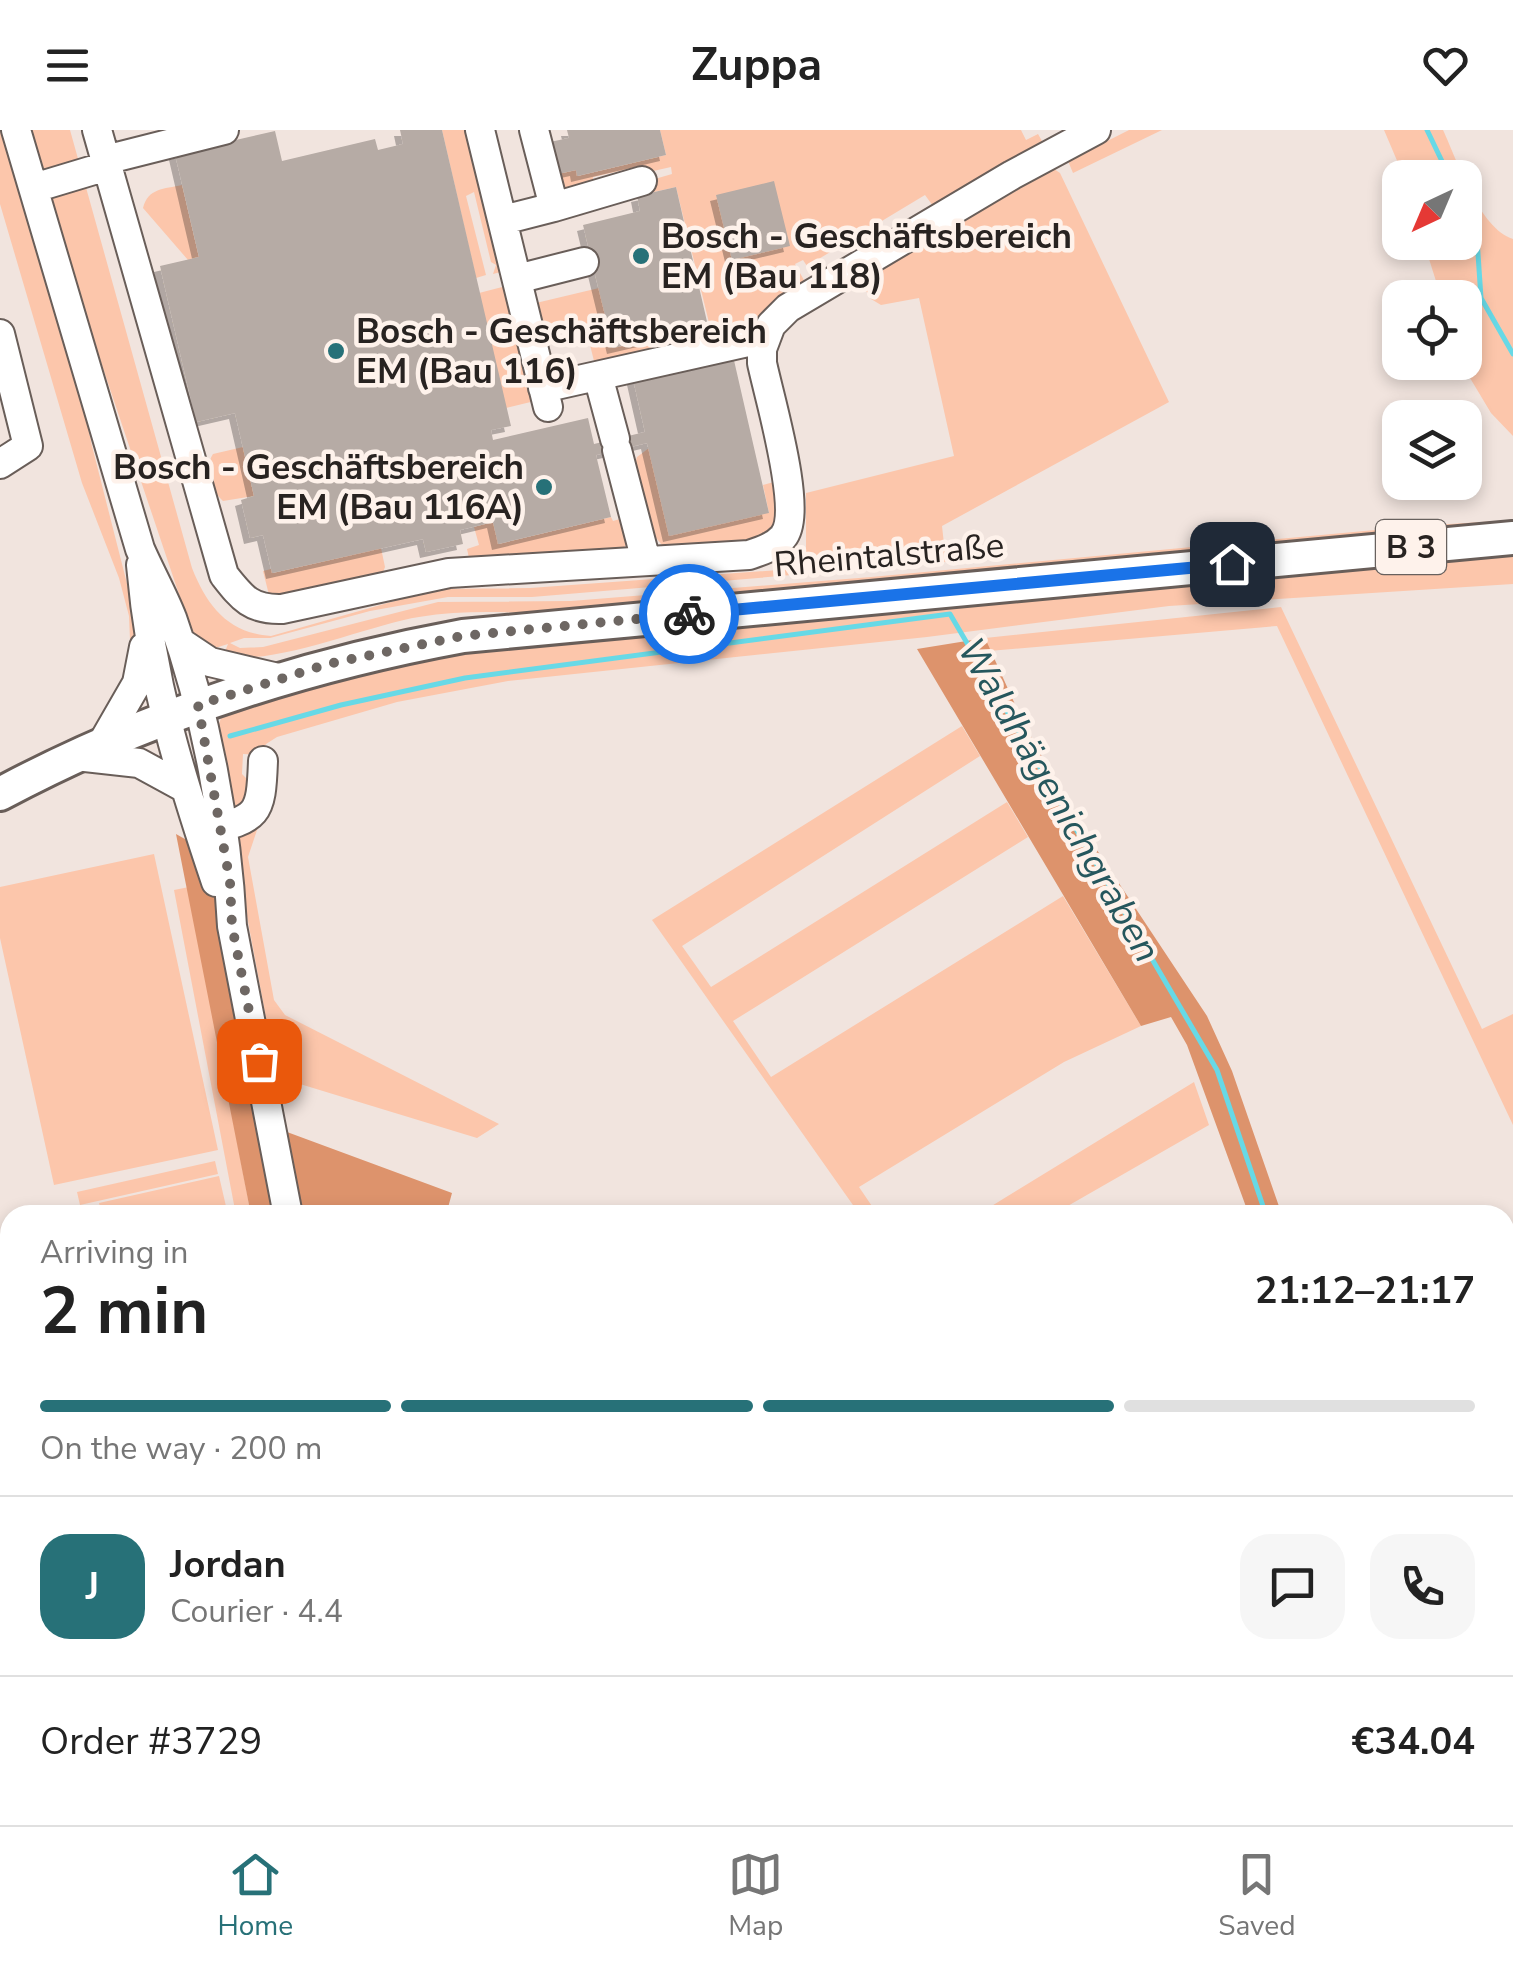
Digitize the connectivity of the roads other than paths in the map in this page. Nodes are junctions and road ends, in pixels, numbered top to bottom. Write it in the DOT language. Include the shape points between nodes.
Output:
graph roads {
  1 [pos="16,130"];
  2 [pos="98,130"];
  3 [pos="224,130"];
  4 [pos="480,130"];
  5 [pos="534,130"];
  6 [pos="1096,130"];
  7 [pos="106,163"];
  8 [pos="642,181"];
  9 [pos="34,188"];
  10 [pos="554,208"];
  11 [pos="503,220"];
  12 [pos="584,262"];
  13 [pos="516,279"];
  14 [pos="0,334"];
  15 [pos="766,338"];
  16 [pos="598,376"];
  17 [pos="0,464"];
  18 [pos="1513,538"];
  19 [pos="140,549"];
  20 [pos="646,561"];
  21 [pos="146,631"];
  22 [pos="180,642"];
  23 [pos="278,678"];
  24 [pos="198,705"];
  25 [pos="164,718"];
  26 [pos="88,749"];
  27 [pos="263,761"];
  28 [pos="183,787"];
  29 [pos="0,794"];
  30 [pos="210,830"];
  31 [pos="286,1205"];
  1 -- 9 [label="street"];
  2 -- 7 [label="street"];
  3 -- 7 [label="street"];
  4 -- 11 [label="street"];
  5 -- 10 [label="street"];
  6 -- 15 [label="street" via="788,308"];
  7 -- 9 [label="street"];
  7 -- 20 [label="street" via="224,575 248,604 282,609 450,574"];
  8 -- 10 [label="street"];
  9 -- 19 [label="street"];
  10 -- 11 [label="street"];
  11 -- 13 [label="street"];
  12 -- 13 [label="street"];
  13 -- 16 [label="street" via="546,398"];
  14 -- 17 [label="street" via="28,446"];
  15 -- 16 [label="street"];
  15 -- 20 [label="street" via="762,362 789,488 785,535 749,555"];
  16 -- 20 [label="street"];
  18 -- 23 [label="main road, Rheintalstraße / B 3" via="462,636"];
  19 -- 21 [label="street"];
  19 -- 22 [label="street"];
  21 -- 25 [label="street"];
  21 -- 26 [label="street" via="137,682"];
  22 -- 23 [label="street" via="210,662"];
  22 -- 24 [label="street"];
  23 -- 24 [label="main road, Rheintalstraße / B 3"];
  24 -- 25 [label="main road, Rheintalstraße / B 3"];
  24 -- 30 [label="street"];
  25 -- 26 [label="main road, Rheintalstraße / B 3"];
  25 -- 28 [label="street"];
  26 -- 28 [label="street" via="139,763"];
  26 -- 29 [label="main road, Rheintalstraße / B 3"];
  27 -- 30 [label="street" via="256,810 241,824"];
  28 -- 30 [label="street"];
  30 -- 31 [label="street"];
}
